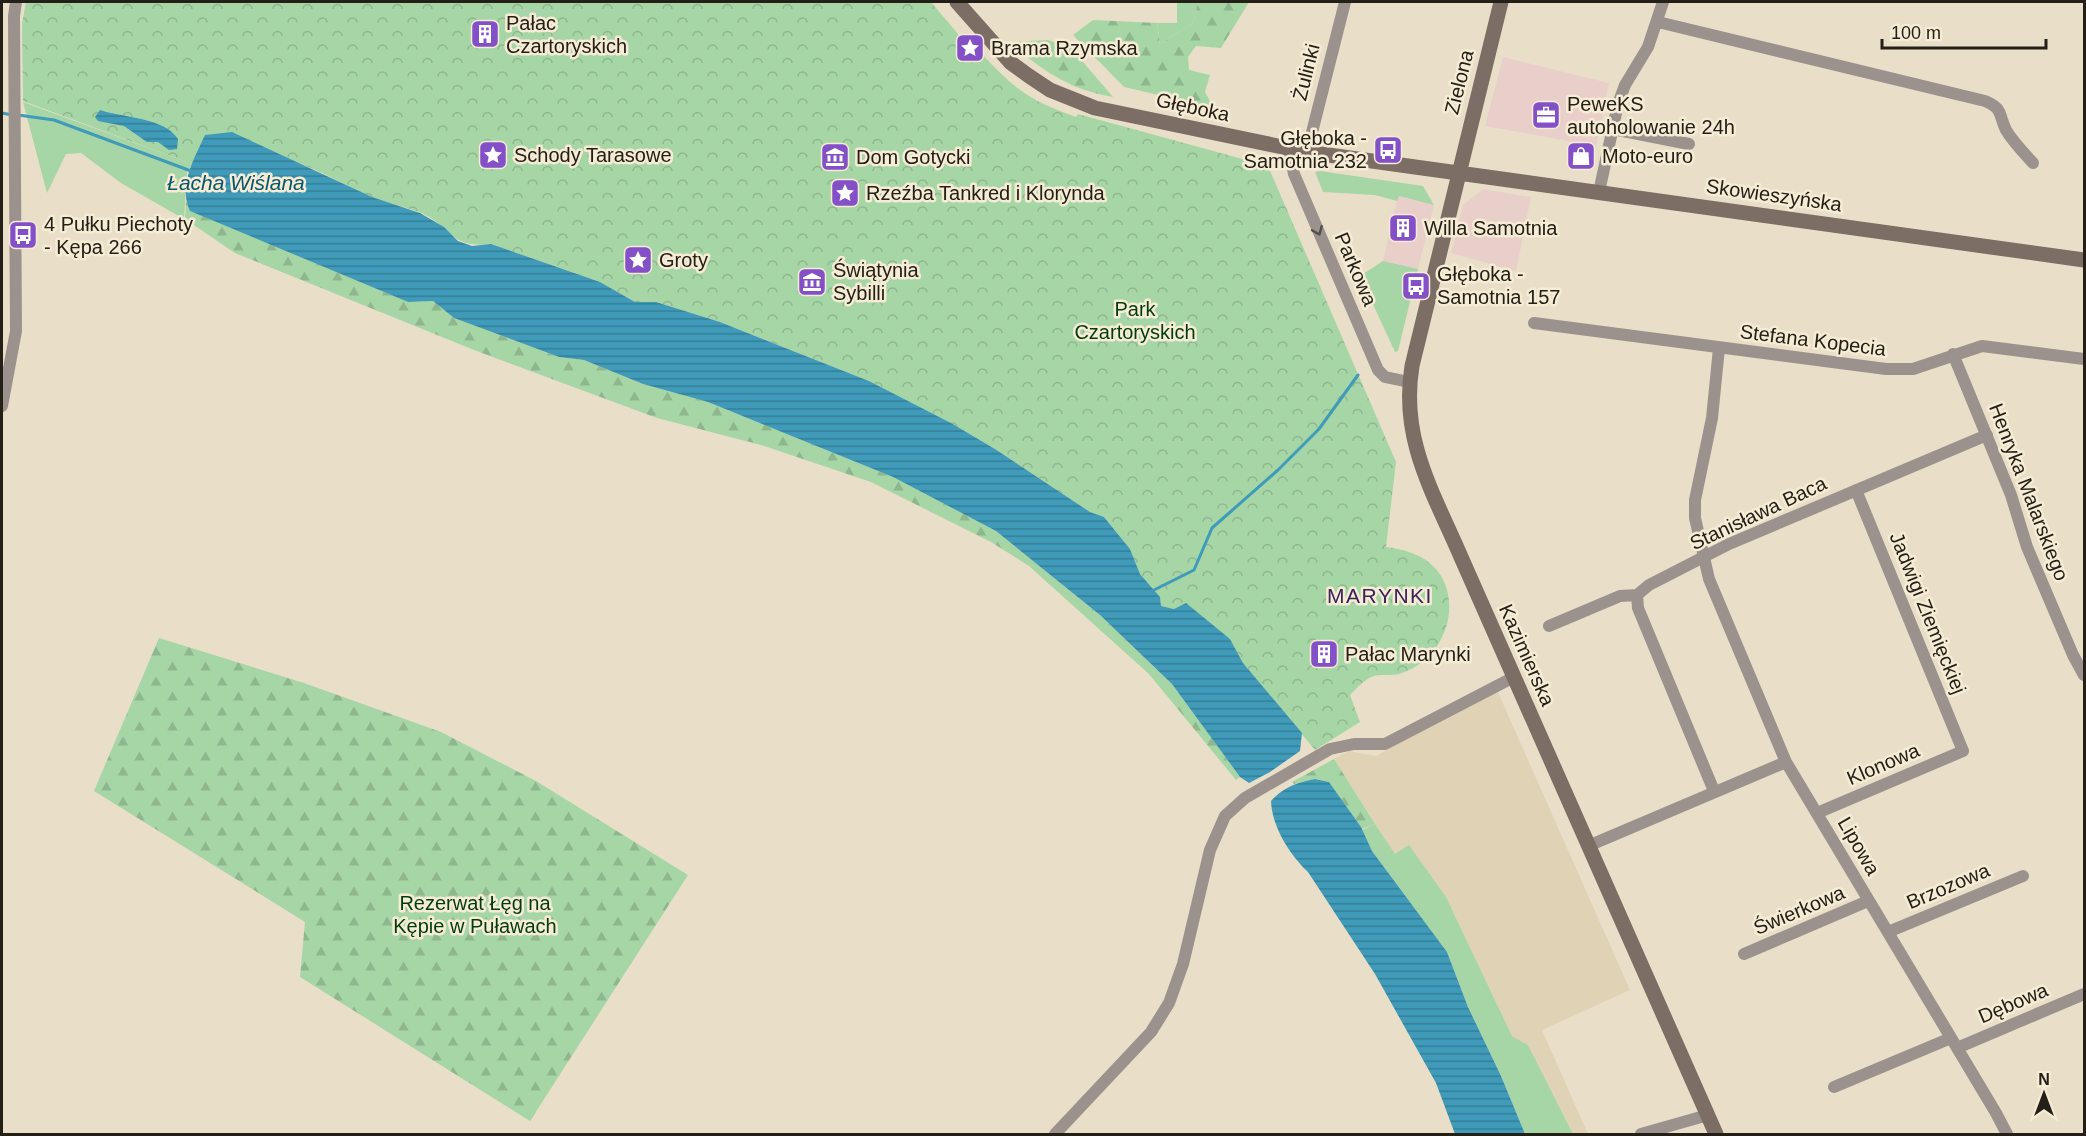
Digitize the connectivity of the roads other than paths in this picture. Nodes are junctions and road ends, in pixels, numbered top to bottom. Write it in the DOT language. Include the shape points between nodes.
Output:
graph roads {
  1 [pos="16,2"];
  2 [pos="957,2"];
  3 [pos="1345,2"];
  4 [pos="1501,2"];
  5 [pos="1664,2"];
  6 [pos="1658,22"];
  7 [pos="1613,129"];
  8 [pos="1689,144"];
  9 [pos="1289,149"];
  10 [pos="1306,152"];
  11 [pos="2033,164"];
  12 [pos="1458,173"];
  13 [pos="1599,192"];
  14 [pos="2085,260"];
  15 [pos="1534,323"];
  16 [pos="1719,348"];
  17 [pos="1953,354"];
  18 [pos="2085,359"];
  19 [pos="1409,382"];
  20 [pos="2,406"];
  21 [pos="1986,435"];
  22 [pos="1856,490"];
  23 [pos="1703,559"];
  24 [pos="1637,595"];
  25 [pos="1549,626"];
  26 [pos="2085,675"];
  27 [pos="1514,677"];
  28 [pos="1963,751"];
  29 [pos="1786,762"];
  30 [pos="1714,791"];
  31 [pos="1817,813"];
  32 [pos="1588,846"];
  33 [pos="2023,876"];
  34 [pos="1869,901"];
  35 [pos="1888,932"];
  36 [pos="1744,954"];
  37 [pos="2085,994"];
  38 [pos="1954,1043"];
  39 [pos="1834,1087"];
  40 [pos="1708,1115"];
  41 [pos="1055,1134"];
  42 [pos="1641,1134"];
  43 [pos="1716,1134"];
  44 [pos="2007,1134"];
  1 -- 20 [label="street" via="16,331"];
  2 -- 9 [label="main road, Głęboka" via="1011,63 1050,90 1095,108"];
  3 -- 10 [label="street, Żulinki"];
  4 -- 12 [label="main road, Zielona"];
  5 -- 6 [label="street"];
  6 -- 7 [label="street" via="1625,85"];
  6 -- 11 [label="street" via="1996,105 2005,129"];
  7 -- 8 [label="street"];
  7 -- 13 [label="street"];
  9 -- 10 [label="main road, Głęboka"];
  9 -- 19 [label="street, Parkowa, one-way" via="1294,174 1378,370 1385,377"];
  10 -- 12 [label="main road, Głęboka"];
  12 -- 13 [label="main road, Skowieszyńska"];
  12 -- 19 [label="main road, Kazimierska"];
  13 -- 14 [label="main road, Skowieszyńska"];
  15 -- 16 [label="street, Stefana Kopecia"];
  16 -- 17 [label="street, Stefana Kopecia" via="1901,370"];
  16 -- 23 [label="street, Lipowa" via="1712,418 1695,508"];
  17 -- 18 [label="street, Stefana Kopecia" via="1994,346"];
  17 -- 21 [label="street, Henryka Malarskiego"];
  19 -- 27 [label="main road, Kazimierska" via="1408,412 1414,446"];
  21 -- 22 [label="street, Stanisława Baca"];
  21 -- 26 [label="street, Henryka Malarskiego" via="2027,547"];
  22 -- 23 [label="street, Stanisława Baca"];
  22 -- 28 [label="street, Jadwigi Ziemięckiej"];
  23 -- 24 [label="street, Stanisława Baca" via="1649,585"];
  23 -- 29 [label="street, Lipowa"];
  24 -- 25 [label="street, Stanisława Baca" via="1620,596"];
  24 -- 30 [label="street" via="1638,608"];
  27 -- 32 [label="main road, Kazimierska"];
  27 -- 41 [label="street" via="1384,744 1330,749 1245,798 1225,816 1216,832 1183,964 1163,1013 1151,1032"];
  28 -- 31 [label="street, Klonowa"];
  29 -- 30 [label="street"];
  29 -- 31 [label="street, Lipowa"];
  30 -- 32 [label="street"];
  31 -- 34 [label="street, Lipowa"];
  32 -- 40 [label="main road, Kazimierska"];
  33 -- 35 [label="street, Brzozowa"];
  34 -- 35 [label="street, Lipowa"];
  34 -- 36 [label="street, Świerkowa"];
  35 -- 38 [label="street, Lipowa"];
  37 -- 38 [label="street, Dębowa"];
  38 -- 39 [label="street, Dębowa"];
  38 -- 44 [label="street, Lipowa"];
  40 -- 42 [label="street"];
  40 -- 43 [label="main road, Kazimierska"];
}
